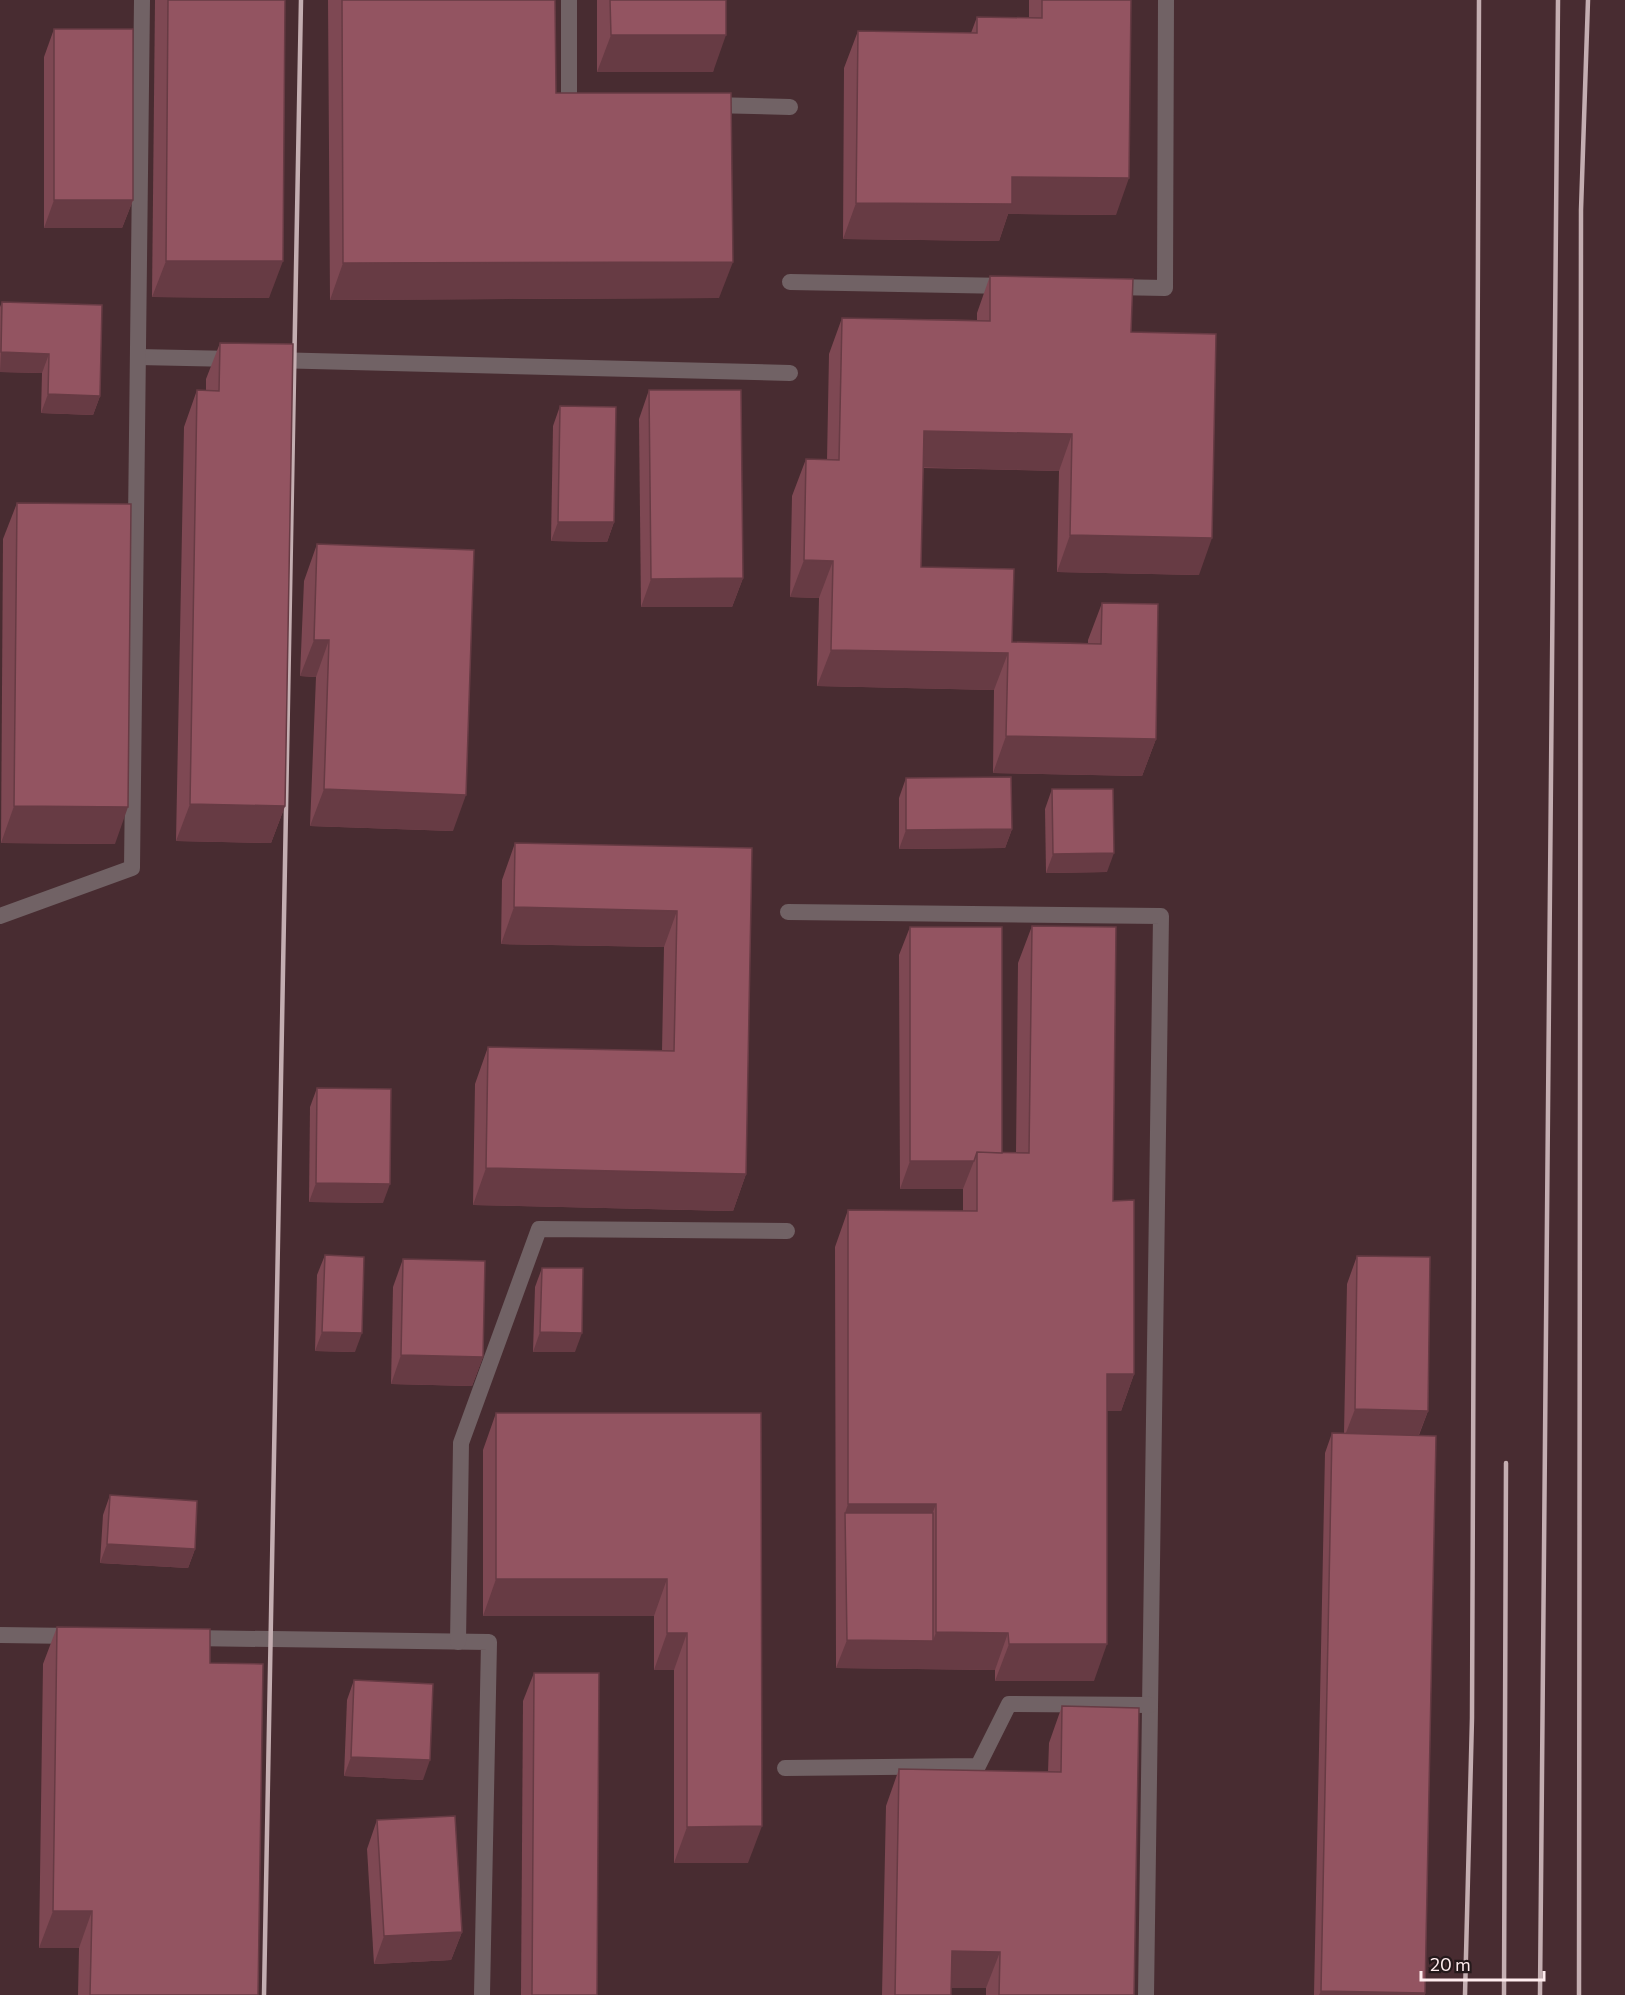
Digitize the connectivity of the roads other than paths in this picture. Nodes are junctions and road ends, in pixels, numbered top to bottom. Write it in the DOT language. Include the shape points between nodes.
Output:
graph roads {
  1 [pos="142,0"];
  2 [pos="568,0"];
  3 [pos="1166,0"];
  4 [pos="592,104"];
  5 [pos="697,105"];
  6 [pos="790,107"];
  7 [pos="790,282"];
  8 [pos="1024,286"];
  9 [pos="1095,287"];
  10 [pos="138,357"];
  11 [pos="790,373"];
  12 [pos="788,912"];
  13 [pos="0,916"];
  14 [pos="787,1231"];
  15 [pos="0,1635"];
  16 [pos="94,1636"];
  17 [pos="176,1638"];
  18 [pos="458,1642"];
  19 [pos="1150,1705"];
  20 [pos="785,1768"];
  21 [pos="482,1995"];
  22 [pos="1146,1995"];
  1 -- 10 [label="lane"];
  2 -- 4 [label="lane" via="568,103"];
  3 -- 9 [label="lane" via="1165,288"];
  5 -- 6 [label="lane"];
  7 -- 8 [label="lane"];
  10 -- 11 [label="lane"];
  10 -- 13 [label="lane" via="132,868"];
  12 -- 19 [label="lane" via="1161,916"];
  14 -- 18 [label="lane" via="538,1228 461,1443"];
  15 -- 16 [label="lane"];
  17 -- 18 [label="lane"];
  18 -- 21 [label="lane" via="489,1642"];
  19 -- 20 [label="lane" via="1009,1704 978,1766"];
  19 -- 22 [label="lane"];
}
